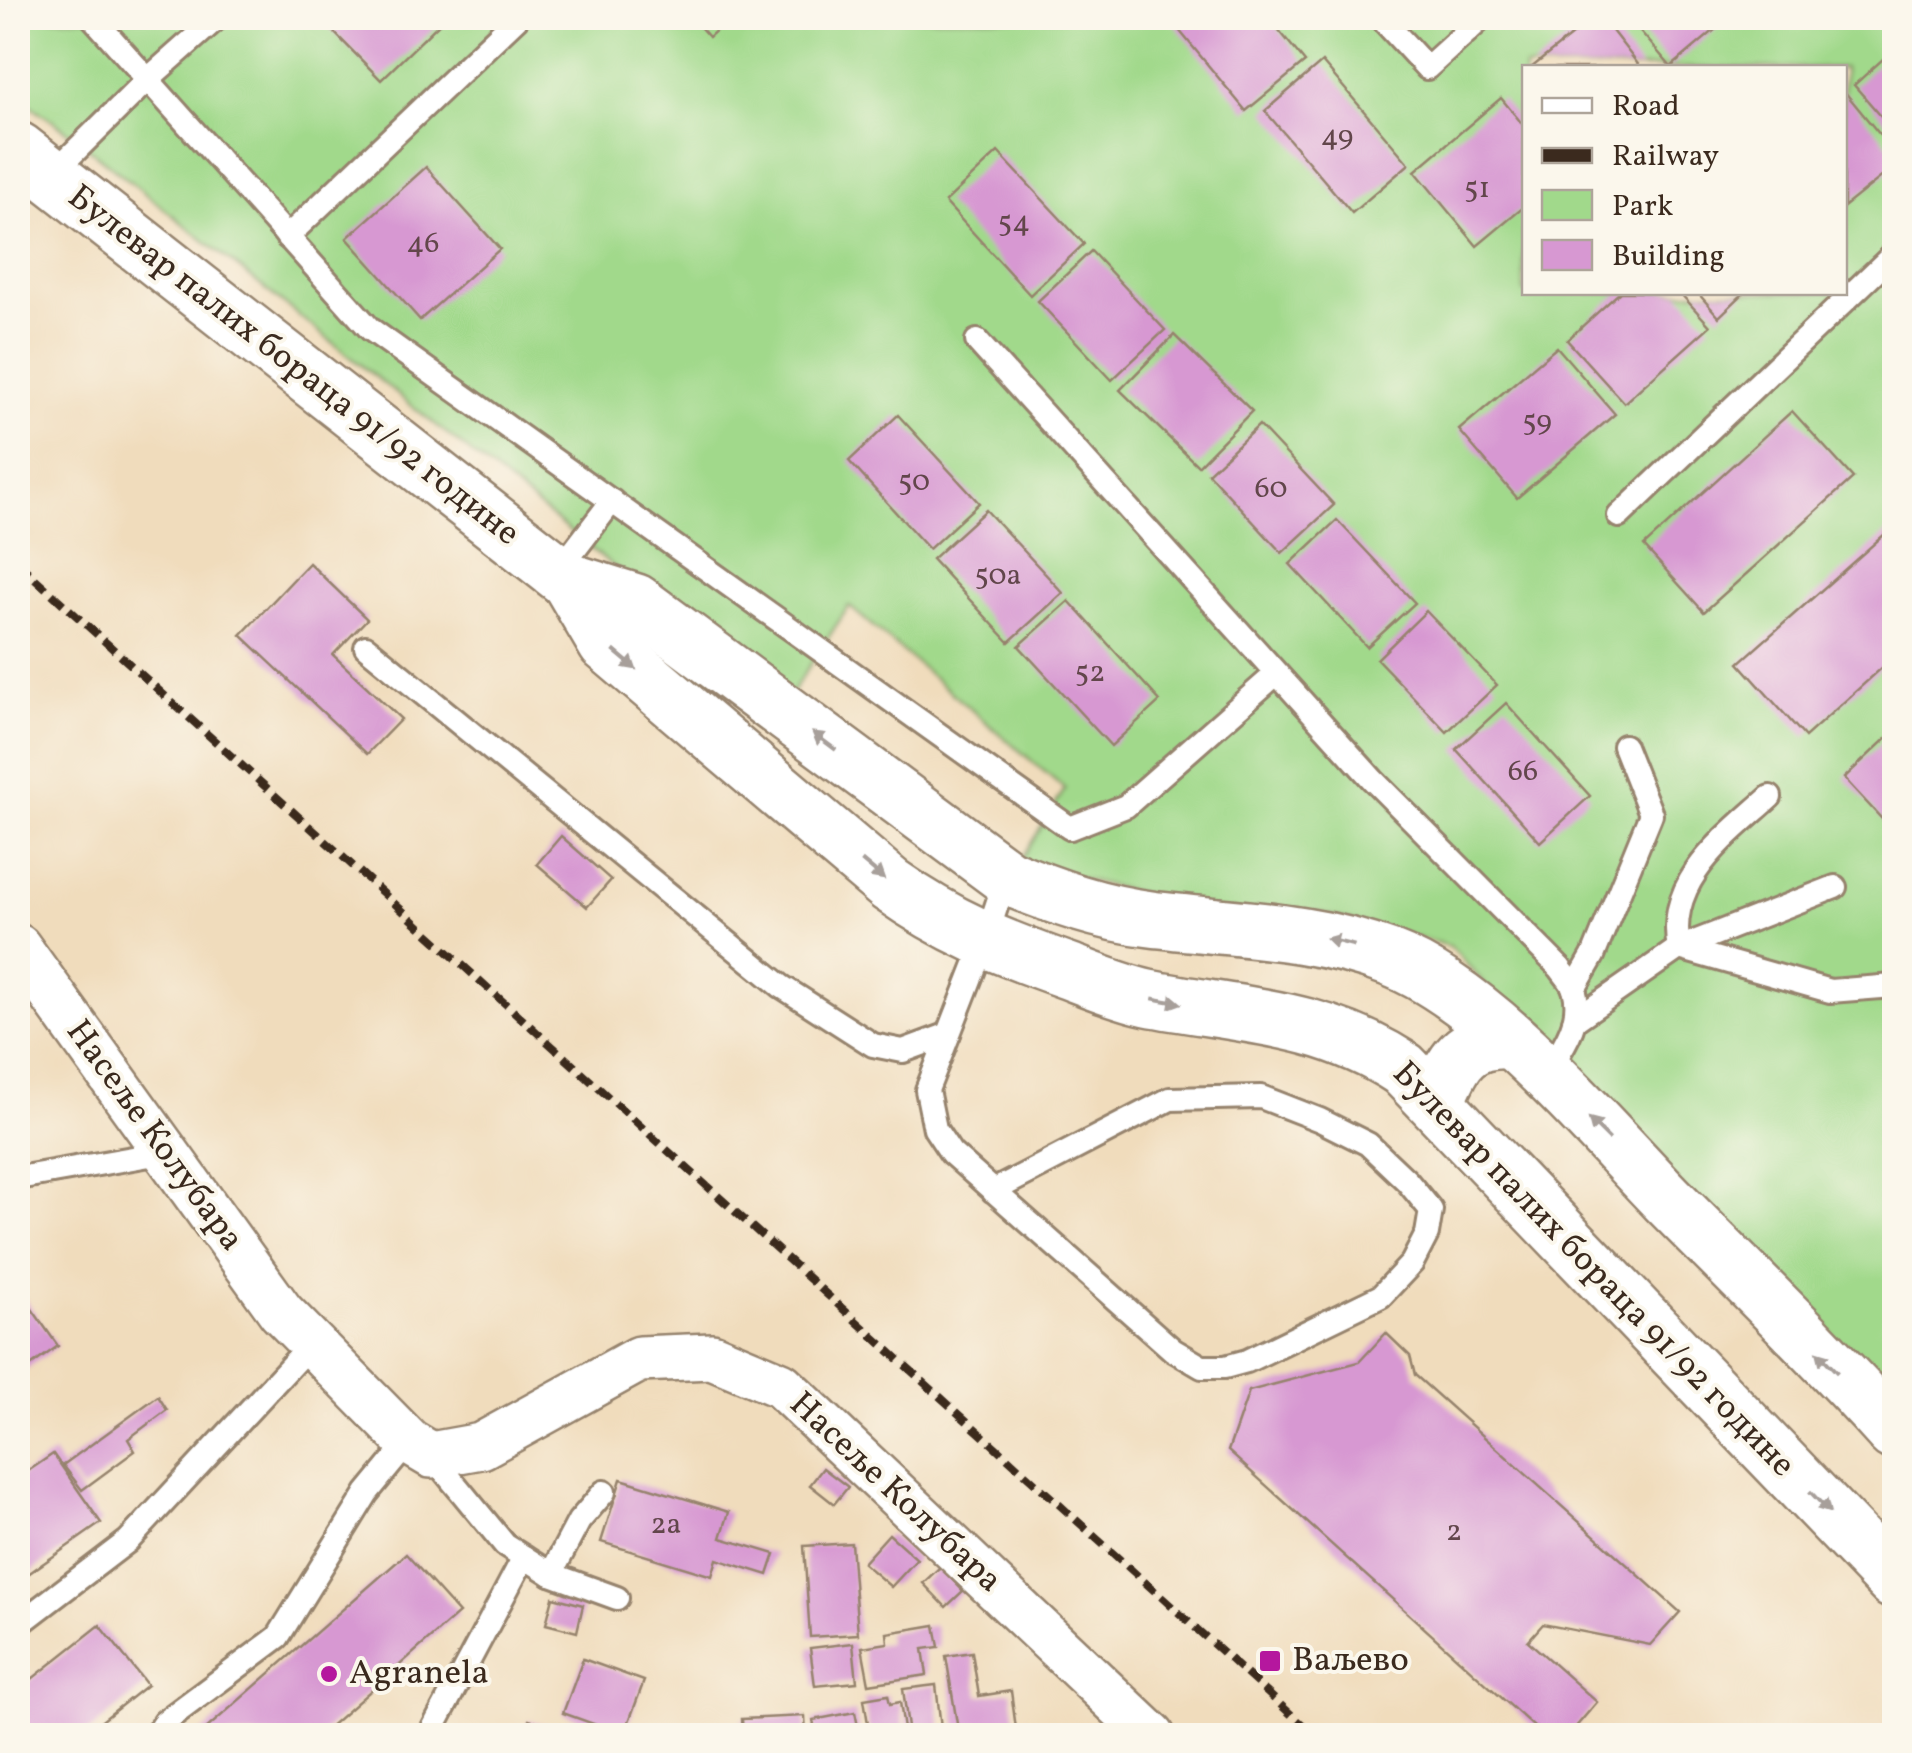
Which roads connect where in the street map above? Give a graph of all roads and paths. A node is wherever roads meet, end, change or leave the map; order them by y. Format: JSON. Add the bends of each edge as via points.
{"nodes":[{"id":1,"x":93,"y":18,"type":"edge"},
{"id":2,"x":217,"y":18,"type":"edge"},
{"id":3,"x":517,"y":18,"type":"edge"},
{"id":4,"x":1381,"y":18,"type":"edge"},
{"id":5,"x":1482,"y":18,"type":"edge"},
{"id":6,"x":147,"y":80,"type":"junction"},
{"id":7,"x":34,"y":163,"type":"edge"},
{"id":8,"x":286,"y":237,"type":"junction"},
{"id":9,"x":1894,"y":254,"type":"edge"},
{"id":10,"x":977,"y":341,"type":"dead end"},
{"id":11,"x":612,"y":501,"type":"junction"},
{"id":12,"x":1618,"y":516,"type":"dead end"},
{"id":13,"x":563,"y":577,"type":"junction"},
{"id":14,"x":366,"y":646,"type":"dead end"},
{"id":15,"x":1276,"y":674,"type":"junction"},
{"id":16,"x":1624,"y":746,"type":"dead end"},
{"id":17,"x":1770,"y":797,"type":"dead end"},
{"id":18,"x":1006,"y":877,"type":"junction"},
{"id":19,"x":1835,"y":887,"type":"dead end"},
{"id":20,"x":986,"y":942,"type":"junction"},
{"id":21,"x":18,"y":948,"type":"edge"},
{"id":22,"x":1679,"y":948,"type":"junction"},
{"id":23,"x":1894,"y":986,"type":"edge"},
{"id":24,"x":1574,"y":989,"type":"junction"},
{"id":25,"x":1574,"y":1020,"type":"junction"},
{"id":26,"x":949,"y":1034,"type":"junction"},
{"id":27,"x":1528,"y":1058,"type":"junction"},
{"id":28,"x":1437,"y":1101,"type":"junction"},
{"id":29,"x":167,"y":1152,"type":"junction"},
{"id":30,"x":18,"y":1178,"type":"edge"},
{"id":31,"x":994,"y":1191,"type":"junction"},
{"id":32,"x":310,"y":1345,"type":"junction"},
{"id":33,"x":1894,"y":1432,"type":"edge"},
{"id":34,"x":420,"y":1448,"type":"junction"},
{"id":35,"x":604,"y":1492,"type":"dead end"},
{"id":36,"x":524,"y":1557,"type":"junction"},
{"id":37,"x":551,"y":1574,"type":"junction"},
{"id":38,"x":1894,"y":1580,"type":"edge"},
{"id":39,"x":617,"y":1598,"type":"dead end"},
{"id":40,"x":18,"y":1625,"type":"edge"},
{"id":41,"x":1130,"y":1728,"type":"edge"},
{"id":42,"x":155,"y":1736,"type":"edge"},
{"id":43,"x":429,"y":1736,"type":"edge"}],
"edges":[{"from":1,"to":6,"type":"lane"},
{"from":2,"to":6,"type":"lane"},
{"from":3,"to":8,"type":"lane"},
{"from":4,"to":5,"type":"lane","via":[[1427,68]]},
{"from":6,"to":7,"type":"lane"},
{"from":6,"to":8,"type":"lane"},
{"from":7,"to":13,"type":"street","name":"Булевар палих бораца 91/92 године"},
{"from":8,"to":11,"type":"lane","via":[[370,330]]},
{"from":9,"to":12,"type":"lane"},
{"from":10,"to":15,"type":"lane"},
{"from":11,"to":13,"type":"lane"},
{"from":11,"to":15,"type":"lane","via":[[1070,828],[1126,806]]},
{"from":18,"to":13,"type":"street","name":"Булевар палих бораца 91/92 године","one_way":true,"via":[[636,602]]},
{"from":13,"to":20,"type":"street","name":"Булевар палих бораца 91/92 године","one_way":true,"via":[[606,644],[890,885]]},
{"from":14,"to":26,"type":"lane","via":[[782,986],[874,1045],[903,1051]]},
{"from":15,"to":24,"type":"lane"},
{"from":16,"to":24,"type":"lane","via":[[1651,814]]},
{"from":17,"to":22,"type":"lane","via":[[1686,882],[1677,911]]},
{"from":18,"to":20,"type":"lane"},
{"from":27,"to":18,"type":"street","name":"Булевар палих бораца 91/92 године","one_way":true,"via":[[1438,982],[1352,944],[1131,916]]},
{"from":19,"to":22,"type":"lane"},
{"from":20,"to":26,"type":"lane"},
{"from":20,"to":28,"type":"street","name":"Булевар палих бораца 91/92 године","one_way":true,"via":[[1143,997],[1342,1035],[1402,1069]]},
{"from":21,"to":29,"type":"street","name":"Насеље Колубара"},
{"from":22,"to":23,"type":"lane","via":[[1830,992]]},
{"from":22,"to":25,"type":"lane"},
{"from":24,"to":25,"type":"lane"},
{"from":25,"to":27,"type":"lane","via":[[1566,1042]]},
{"from":26,"to":31,"type":"lane","via":[[927,1090],[934,1129]]},
{"from":27,"to":28,"type":"street","via":[[1489,1040],[1472,1047],[1456,1060]]},
{"from":33,"to":27,"type":"street","name":"Булевар палих бораца 91/92 године","one_way":true},
{"from":28,"to":38,"type":"street","name":"Булевар палих бораца 91/92 године","one_way":true},
{"from":29,"to":30,"type":"lane"},
{"from":29,"to":32,"type":"street","name":"Насеље Колубара"},
{"from":31,"to":31,"type":"lane","via":[[1170,1100],[1261,1097],[1368,1144],[1430,1210],[1412,1264],[1381,1296],[1247,1361],[1202,1367],[1138,1321]]},
{"from":32,"to":34,"type":"street","name":"Насеље Колубара"},
{"from":32,"to":40,"type":"lane","via":[[128,1541]]},
{"from":34,"to":36,"type":"lane","via":[[504,1545]]},
{"from":34,"to":41,"type":"street","name":"Насеље Колубара","via":[[481,1446],[639,1359],[712,1356],[781,1386]]},
{"from":34,"to":42,"type":"lane","via":[[368,1494],[278,1637],[164,1722]]},
{"from":35,"to":37,"type":"lane","via":[[578,1521]]},
{"from":36,"to":37,"type":"lane"},
{"from":36,"to":43,"type":"lane"},
{"from":37,"to":39,"type":"lane"}]}
